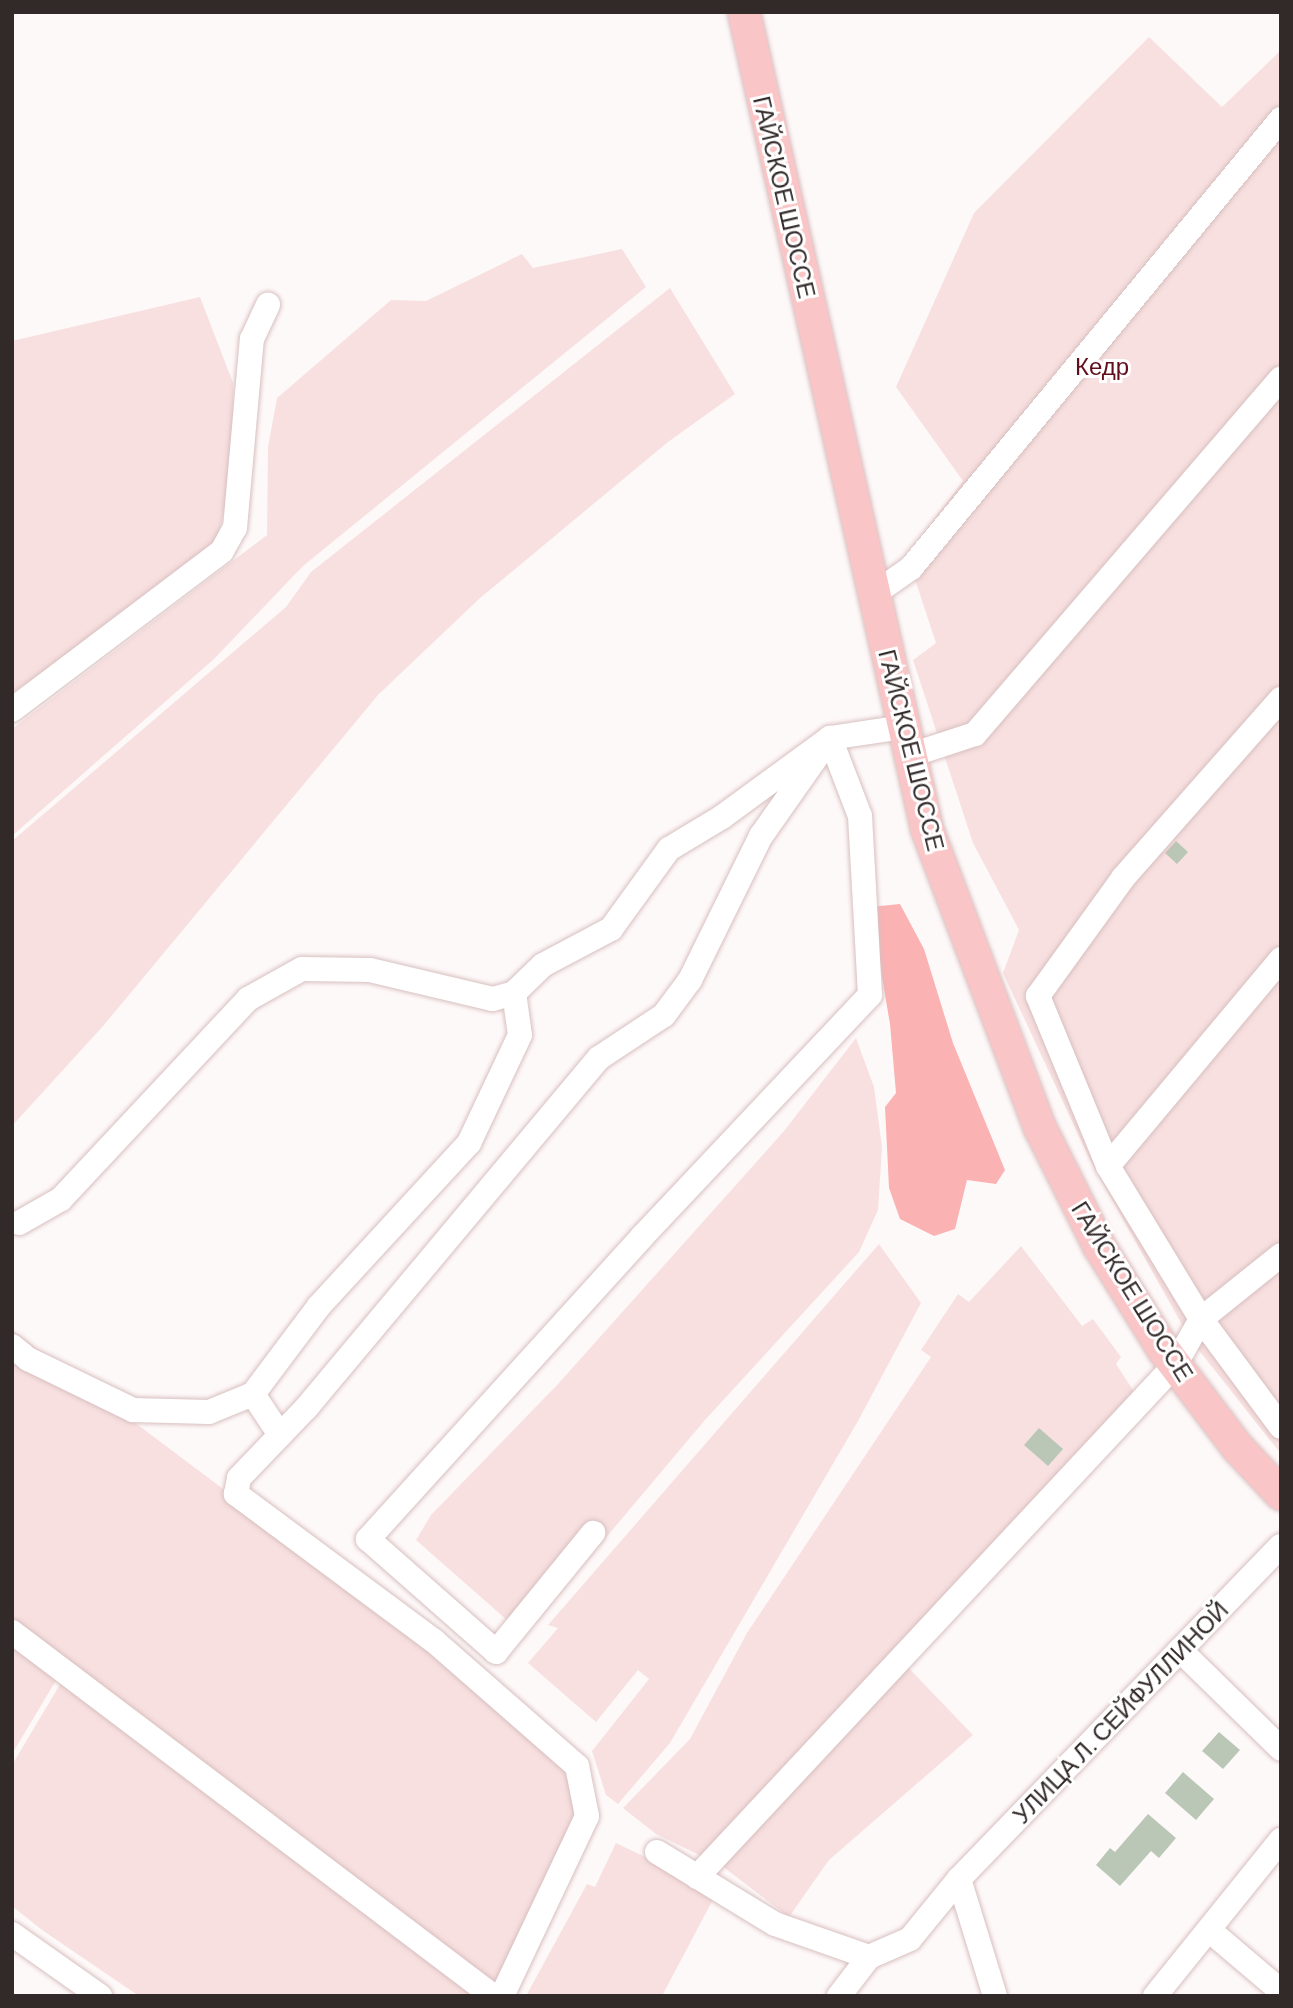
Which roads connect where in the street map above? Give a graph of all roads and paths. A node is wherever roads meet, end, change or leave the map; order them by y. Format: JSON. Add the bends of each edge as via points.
{"nodes":[{"id":1,"x":744,"y":12,"type":"edge"},
{"id":2,"x":1281,"y":119,"type":"edge"},
{"id":3,"x":268,"y":304,"type":"dead end"},
{"id":4,"x":1281,"y":378,"type":"edge"},
{"id":5,"x":874,"y":594,"type":"junction"},
{"id":6,"x":1281,"y":699,"type":"edge"},
{"id":7,"x":12,"y":710,"type":"edge"},
{"id":8,"x":830,"y":738,"type":"junction"},
{"id":9,"x":907,"y":741,"type":"junction"},
{"id":10,"x":1281,"y":959,"type":"edge"},
{"id":11,"x":514,"y":993,"type":"junction"},
{"id":12,"x":1108,"y":1166,"type":"junction"},
{"id":13,"x":19,"y":1223,"type":"dead end"},
{"id":14,"x":1281,"y":1255,"type":"edge"},
{"id":15,"x":1201,"y":1319,"type":"junction"},
{"id":16,"x":12,"y":1346,"type":"edge"},
{"id":17,"x":1175,"y":1365,"type":"junction"},
{"id":18,"x":253,"y":1394,"type":"junction"},
{"id":19,"x":1281,"y":1427,"type":"edge"},
{"id":20,"x":280,"y":1435,"type":"junction"},
{"id":21,"x":1281,"y":1494,"type":"edge"},
{"id":22,"x":593,"y":1534,"type":"dead end"},
{"id":23,"x":1281,"y":1546,"type":"edge"},
{"id":24,"x":12,"y":1632,"type":"edge"},
{"id":25,"x":1180,"y":1650,"type":"junction"},
{"id":26,"x":1281,"y":1749,"type":"edge"},
{"id":27,"x":1281,"y":1840,"type":"edge"},
{"id":28,"x":657,"y":1852,"type":"dead end"},
{"id":29,"x":697,"y":1877,"type":"junction"},
{"id":30,"x":959,"y":1879,"type":"junction"},
{"id":31,"x":1209,"y":1930,"type":"junction"},
{"id":32,"x":12,"y":1934,"type":"edge"},
{"id":33,"x":869,"y":1957,"type":"junction"},
{"id":34,"x":1281,"y":1991,"type":"edge"},
{"id":35,"x":100,"y":1996,"type":"edge"},
{"id":36,"x":493,"y":1996,"type":"edge"},
{"id":37,"x":502,"y":1996,"type":"edge"},
{"id":38,"x":839,"y":1996,"type":"edge"},
{"id":39,"x":995,"y":1996,"type":"edge"},
{"id":40,"x":1155,"y":1996,"type":"edge"}],
"edges":[{"from":1,"to":5,"type":"main road","name":"ГАЙСКОЕ ШОССЕ"},
{"from":2,"to":5,"type":"street","via":[[911,568]]},
{"from":3,"to":7,"type":"street","via":[[252,340],[235,528],[222,551]]},
{"from":4,"to":9,"type":"street","via":[[975,734]]},
{"from":5,"to":9,"type":"main road","name":"ГАЙСКОЕ ШОССЕ"},
{"from":6,"to":12,"type":"street","via":[[1123,878],[1038,996]]},
{"from":8,"to":9,"type":"street"},
{"from":8,"to":11,"type":"street","via":[[722,817],[669,849],[611,929],[543,965]]},
{"from":8,"to":20,"type":"street","via":[[761,836],[690,980],[664,1015],[599,1058]]},
{"from":8,"to":22,"type":"street","via":[[860,816],[870,995],[368,1539],[496,1652]]},
{"from":9,"to":17,"type":"main road","name":"ГАЙСКОЕ ШОССЕ","via":[[927,830],[1040,1128],[1099,1246]]},
{"from":10,"to":12,"type":"street"},
{"from":11,"to":13,"type":"street","via":[[493,999],[370,970],[302,969],[248,999],[61,1199]]},
{"from":11,"to":18,"type":"street","via":[[520,1035],[469,1143],[319,1306]]},
{"from":12,"to":15,"type":"street"},
{"from":14,"to":15,"type":"street"},
{"from":15,"to":17,"type":"street"},
{"from":15,"to":19,"type":"street"},
{"from":16,"to":18,"type":"street","via":[[28,1359],[134,1410],[209,1412]]},
{"from":17,"to":21,"type":"main road","name":"ГАЙСКОЕ ШОССЕ","via":[[1238,1448]]},
{"from":17,"to":29,"type":"street"},
{"from":18,"to":20,"type":"street"},
{"from":20,"to":37,"type":"street","via":[[239,1478],[236,1494],[434,1641],[577,1766],[587,1816]]},
{"from":23,"to":25,"type":"street","name":"УЛИЦА Л. СЕЙФУЛЛИНОЙ"},
{"from":24,"to":36,"type":"street"},
{"from":25,"to":26,"type":"street"},
{"from":25,"to":30,"type":"street","name":"УЛИЦА Л. СЕЙФУЛЛИНОЙ"},
{"from":27,"to":31,"type":"street"},
{"from":28,"to":29,"type":"street"},
{"from":29,"to":33,"type":"street","via":[[775,1924]]},
{"from":30,"to":33,"type":"street","name":"УЛИЦА Л. СЕЙФУЛЛИНОЙ","via":[[909,1939]]},
{"from":30,"to":39,"type":"street"},
{"from":31,"to":34,"type":"street"},
{"from":31,"to":40,"type":"street"},
{"from":32,"to":35,"type":"street"},
{"from":33,"to":38,"type":"street"}]}
